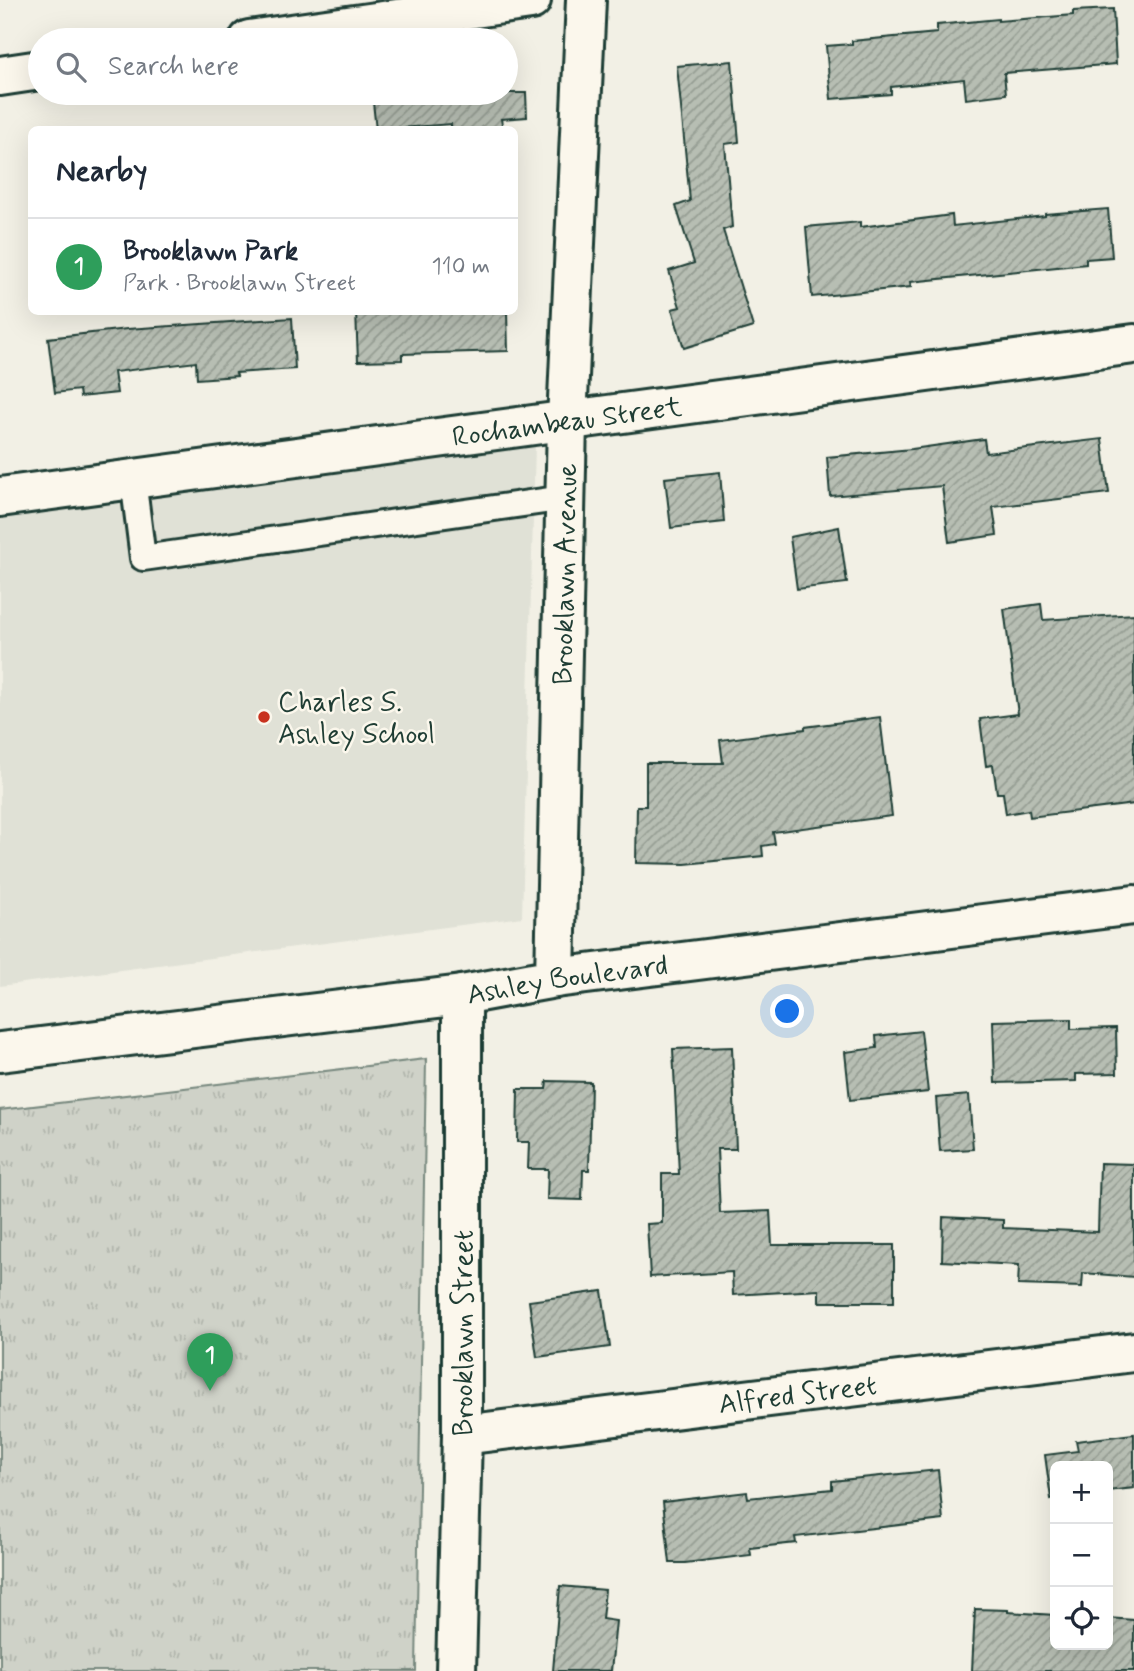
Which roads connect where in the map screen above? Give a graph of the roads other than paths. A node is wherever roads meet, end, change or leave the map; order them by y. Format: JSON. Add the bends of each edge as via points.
{"nodes":[{"id":1,"x":531,"y":0,"type":"edge"},
{"id":2,"x":586,"y":0,"type":"edge"},
{"id":3,"x":334,"y":28,"type":"edge"},
{"id":4,"x":28,"y":72,"type":"edge"},
{"id":5,"x":0,"y":76,"type":"edge"},
{"id":6,"x":1134,"y":344,"type":"edge"},
{"id":7,"x":567,"y":421,"type":"junction"},
{"id":8,"x":133,"y":479,"type":"junction"},
{"id":9,"x":0,"y":497,"type":"edge"},
{"id":10,"x":565,"y":498,"type":"junction"},
{"id":11,"x":1134,"y":905,"type":"edge"},
{"id":12,"x":555,"y":978,"type":"junction"},
{"id":13,"x":462,"y":995,"type":"junction"},
{"id":14,"x":0,"y":1052,"type":"edge"},
{"id":15,"x":1134,"y":1352,"type":"edge"},
{"id":16,"x":462,"y":1435,"type":"junction"},
{"id":17,"x":456,"y":1671,"type":"edge"}],
"edges":[{"from":1,"to":3,"type":"street"},
{"from":2,"to":7,"type":"street","name":"Brooklawn Avenue"},
{"from":4,"to":5,"type":"street"},
{"from":6,"to":7,"type":"street","name":"Rochambeau Street"},
{"from":7,"to":8,"type":"street","name":"Rochambeau Street"},
{"from":7,"to":10,"type":"street","name":"Brooklawn Avenue"},
{"from":8,"to":9,"type":"street","name":"Rochambeau Street"},
{"from":8,"to":10,"type":"lane","via":[[143,558]]},
{"from":10,"to":12,"type":"street","name":"Brooklawn Avenue"},
{"from":11,"to":12,"type":"street","name":"Ashley Boulevard"},
{"from":12,"to":13,"type":"street","name":"Ashley Boulevard"},
{"from":13,"to":14,"type":"street","name":"Ashley Boulevard"},
{"from":13,"to":16,"type":"street","name":"Brooklawn Street"},
{"from":15,"to":16,"type":"street","name":"Alfred Street"},
{"from":16,"to":17,"type":"street","name":"Brooklawn Street"}]}
